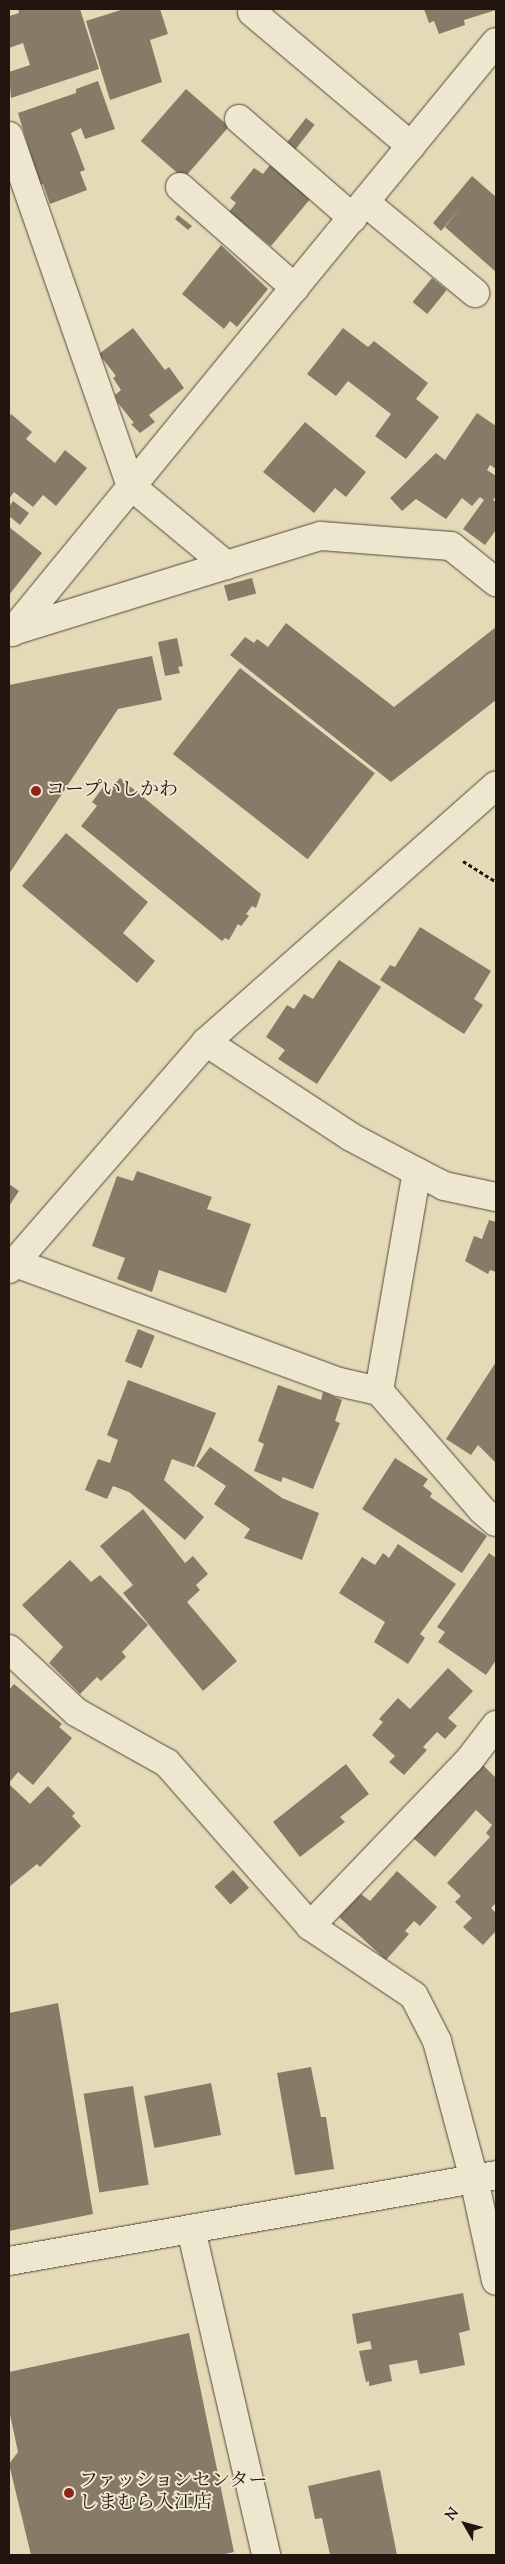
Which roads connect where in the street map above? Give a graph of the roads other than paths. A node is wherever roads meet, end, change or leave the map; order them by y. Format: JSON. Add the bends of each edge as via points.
{"nodes":[{"id":1,"x":252,"y":12,"type":"dead end"},
{"id":2,"x":496,"y":42,"type":"edge"},
{"id":3,"x":239,"y":120,"type":"dead end"},
{"id":4,"x":9,"y":136,"type":"edge"},
{"id":5,"x":411,"y":146,"type":"junction"},
{"id":6,"x":180,"y":187,"type":"dead end"},
{"id":7,"x":358,"y":210,"type":"junction"},
{"id":8,"x":294,"y":288,"type":"junction"},
{"id":9,"x":475,"y":293,"type":"dead end"},
{"id":10,"x":131,"y":486,"type":"junction"},
{"id":11,"x":226,"y":565,"type":"junction"},
{"id":12,"x":496,"y":582,"type":"edge"},
{"id":13,"x":10,"y":632,"type":"edge"},
{"id":14,"x":496,"y":785,"type":"edge"},
{"id":15,"x":206,"y":1042,"type":"junction"},
{"id":16,"x":417,"y":1172,"type":"junction"},
{"id":17,"x":496,"y":1197,"type":"edge"},
{"id":18,"x":11,"y":1266,"type":"edge"},
{"id":19,"x":379,"y":1391,"type":"junction"},
{"id":20,"x":496,"y":1522,"type":"edge"},
{"id":21,"x":9,"y":1649,"type":"edge"},
{"id":22,"x":496,"y":1725,"type":"edge"},
{"id":23,"x":310,"y":1926,"type":"junction"},
{"id":24,"x":485,"y":2177,"type":"edge"},
{"id":25,"x":191,"y":2229,"type":"junction"},
{"id":26,"x":9,"y":2261,"type":"edge"},
{"id":27,"x":496,"y":2281,"type":"edge"},
{"id":28,"x":266,"y":2555,"type":"edge"}],
"edges":[{"from":1,"to":5,"type":"street"},
{"from":2,"to":5,"type":"street"},
{"from":3,"to":7,"type":"street"},
{"from":4,"to":10,"type":"street"},
{"from":5,"to":7,"type":"street"},
{"from":6,"to":8,"type":"street"},
{"from":7,"to":8,"type":"street"},
{"from":7,"to":9,"type":"street"},
{"from":8,"to":10,"type":"street"},
{"from":10,"to":11,"type":"street"},
{"from":10,"to":13,"type":"street"},
{"from":11,"to":12,"type":"street","via":[[321,536],[451,546]]},
{"from":11,"to":13,"type":"street"},
{"from":14,"to":15,"type":"street"},
{"from":15,"to":16,"type":"street","via":[[351,1137]]},
{"from":15,"to":18,"type":"street"},
{"from":16,"to":17,"type":"street","via":[[444,1186]]},
{"from":16,"to":19,"type":"street"},
{"from":18,"to":19,"type":"street","via":[[339,1382]]},
{"from":19,"to":20,"type":"street"},
{"from":21,"to":23,"type":"street","via":[[76,1712],[167,1763]]},
{"from":22,"to":23,"type":"street","via":[[470,1759]]},
{"from":23,"to":24,"type":"street","via":[[414,1996],[437,2041]]},
{"from":24,"to":25,"type":"street"},
{"from":24,"to":27,"type":"street"},
{"from":25,"to":26,"type":"street"},
{"from":25,"to":28,"type":"street"}]}
